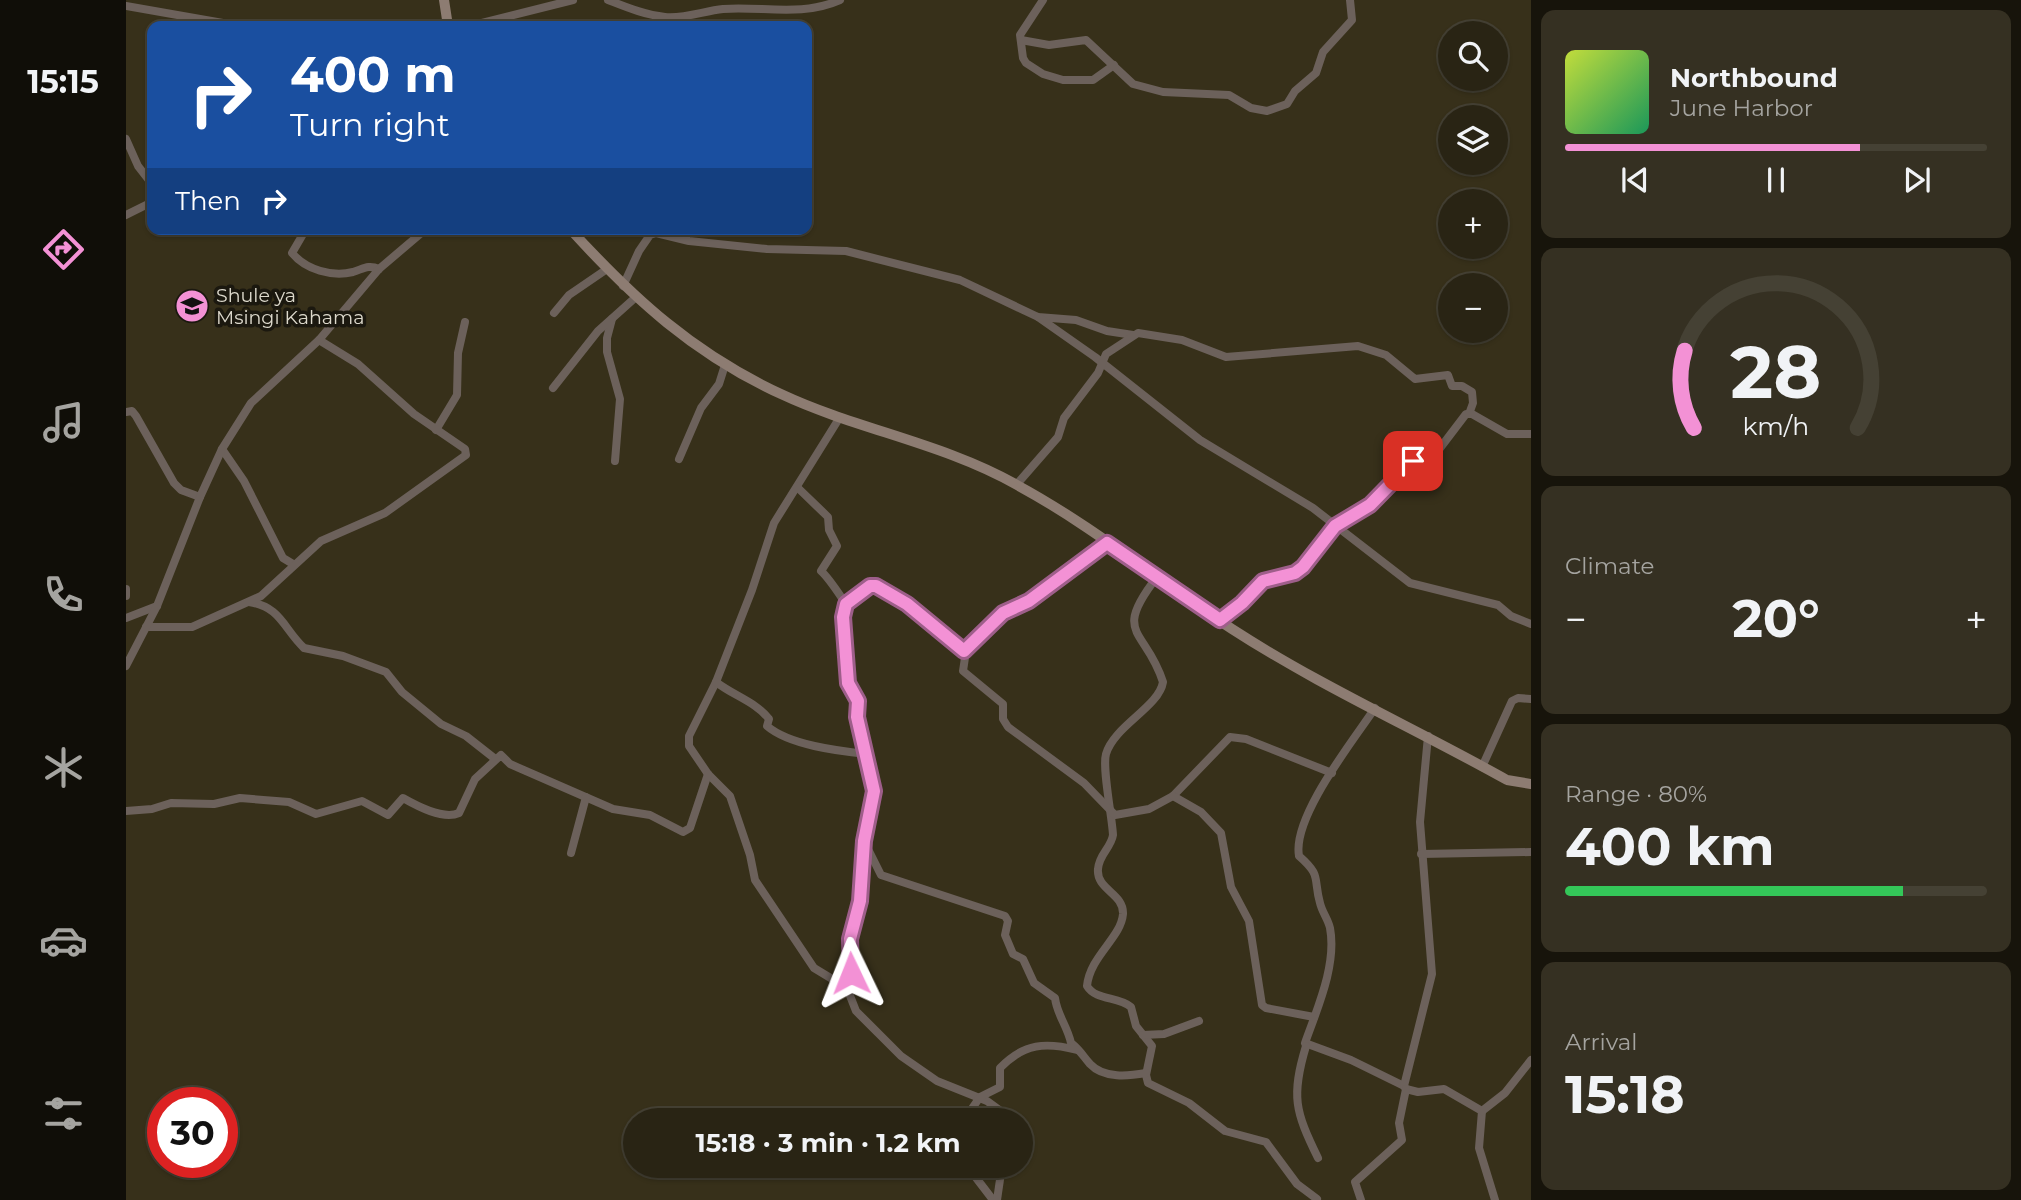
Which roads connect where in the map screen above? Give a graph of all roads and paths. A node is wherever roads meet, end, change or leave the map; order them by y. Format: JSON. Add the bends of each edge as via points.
{"nodes":[{"id":1,"x":444,"y":0,"type":"edge"},
{"id":2,"x":573,"y":0,"type":"edge"},
{"id":3,"x":608,"y":0,"type":"edge"},
{"id":4,"x":840,"y":0,"type":"edge"},
{"id":5,"x":1043,"y":0,"type":"edge"},
{"id":6,"x":1350,"y":0,"type":"edge"},
{"id":7,"x":551,"y":2,"type":"edge"},
{"id":8,"x":126,"y":6,"type":"edge"},
{"id":9,"x":212,"y":21,"type":"edge"},
{"id":10,"x":447,"y":21,"type":"edge"},
{"id":11,"x":487,"y":21,"type":"edge"},
{"id":12,"x":1021,"y":40,"type":"junction"},
{"id":13,"x":1114,"y":65,"type":"junction"},
{"id":14,"x":126,"y":139,"type":"edge"},
{"id":15,"x":147,"y":178,"type":"edge"},
{"id":16,"x":147,"y":204,"type":"edge"},
{"id":17,"x":126,"y":215,"type":"edge"},
{"id":18,"x":302,"y":235,"type":"edge"},
{"id":19,"x":419,"y":235,"type":"edge"},
{"id":20,"x":576,"y":235,"type":"edge"},
{"id":21,"x":653,"y":235,"type":"edge"},
{"id":22,"x":665,"y":235,"type":"edge"},
{"id":23,"x":379,"y":269,"type":"junction"},
{"id":24,"x":607,"y":269,"type":"junction"},
{"id":25,"x":623,"y":286,"type":"junction"},
{"id":26,"x":636,"y":297,"type":"junction"},
{"id":27,"x":554,"y":313,"type":"dead end"},
{"id":28,"x":1038,"y":317,"type":"junction"},
{"id":29,"x":612,"y":319,"type":"junction"},
{"id":30,"x":465,"y":322,"type":"dead end"},
{"id":31,"x":1133,"y":335,"type":"junction"},
{"id":32,"x":319,"y":340,"type":"junction"},
{"id":33,"x":1103,"y":364,"type":"junction"},
{"id":34,"x":725,"y":365,"type":"junction"},
{"id":35,"x":553,"y":388,"type":"dead end"},
{"id":36,"x":126,"y":412,"type":"edge"},
{"id":37,"x":1469,"y":414,"type":"junction"},
{"id":38,"x":839,"y":417,"type":"junction"},
{"id":39,"x":436,"y":430,"type":"junction"},
{"id":40,"x":1531,"y":434,"type":"edge"},
{"id":41,"x":222,"y":449,"type":"junction"},
{"id":42,"x":679,"y":459,"type":"dead end"},
{"id":43,"x":615,"y":461,"type":"dead end"},
{"id":44,"x":1017,"y":484,"type":"junction"},
{"id":45,"x":797,"y":487,"type":"junction"},
{"id":46,"x":200,"y":497,"type":"junction"},
{"id":47,"x":1335,"y":526,"type":"junction"},
{"id":48,"x":1107,"y":543,"type":"junction"},
{"id":49,"x":293,"y":564,"type":"junction"},
{"id":50,"x":1157,"y":577,"type":"junction"},
{"id":51,"x":126,"y":589,"type":"edge"},
{"id":52,"x":126,"y":596,"type":"edge"},
{"id":53,"x":249,"y":601,"type":"junction"},
{"id":54,"x":846,"y":604,"type":"junction"},
{"id":55,"x":157,"y":606,"type":"junction"},
{"id":56,"x":126,"y":618,"type":"edge"},
{"id":57,"x":1220,"y":620,"type":"junction"},
{"id":58,"x":1531,"y":624,"type":"edge"},
{"id":59,"x":146,"y":627,"type":"junction"},
{"id":60,"x":966,"y":650,"type":"junction"},
{"id":61,"x":126,"y":666,"type":"edge"},
{"id":62,"x":716,"y":682,"type":"junction"},
{"id":63,"x":1531,"y":699,"type":"edge"},
{"id":64,"x":1375,"y":708,"type":"junction"},
{"id":65,"x":1428,"y":736,"type":"junction"},
{"id":66,"x":867,"y":754,"type":"junction"},
{"id":67,"x":494,"y":758,"type":"junction"},
{"id":68,"x":1482,"y":766,"type":"junction"},
{"id":69,"x":1332,"y":773,"type":"junction"},
{"id":70,"x":708,"y":774,"type":"junction"},
{"id":71,"x":1531,"y":784,"type":"edge"},
{"id":72,"x":1173,"y":796,"type":"junction"},
{"id":73,"x":586,"y":797,"type":"junction"},
{"id":74,"x":126,"y":811,"type":"edge"},
{"id":75,"x":1112,"y":812,"type":"junction"},
{"id":76,"x":864,"y":841,"type":"junction"},
{"id":77,"x":1531,"y":852,"type":"edge"},
{"id":78,"x":571,"y":853,"type":"dead end"},
{"id":79,"x":1420,"y":854,"type":"junction"},
{"id":80,"x":847,"y":988,"type":"junction"},
{"id":81,"x":1314,"y":1017,"type":"junction"},
{"id":82,"x":1199,"y":1021,"type":"dead end"},
{"id":83,"x":1143,"y":1035,"type":"junction"},
{"id":84,"x":1306,"y":1046,"type":"junction"},
{"id":85,"x":1083,"y":1052,"type":"junction"},
{"id":86,"x":1531,"y":1060,"type":"edge"},
{"id":87,"x":1146,"y":1073,"type":"junction"},
{"id":88,"x":1405,"y":1087,"type":"junction"},
{"id":89,"x":980,"y":1097,"type":"junction"},
{"id":90,"x":972,"y":1108,"type":"edge"},
{"id":91,"x":996,"y":1108,"type":"edge"},
{"id":92,"x":1482,"y":1111,"type":"junction"},
{"id":93,"x":1318,"y":1157,"type":"dead end"},
{"id":94,"x":977,"y":1178,"type":"edge"},
{"id":95,"x":1000,"y":1178,"type":"edge"},
{"id":96,"x":1317,"y":1199,"type":"edge"},
{"id":97,"x":995,"y":1200,"type":"edge"},
{"id":98,"x":1361,"y":1200,"type":"edge"},
{"id":99,"x":1495,"y":1200,"type":"edge"}],
"edges":[{"from":1,"to":10,"type":"main road"},
{"from":2,"to":7,"type":"street"},
{"from":3,"to":4,"type":"street","via":[[636,11],[673,17],[721,9],[784,11]]},
{"from":5,"to":12,"type":"street","via":[[1023,29]]},
{"from":6,"to":13,"type":"street","via":[[1349,27],[1323,52],[1316,73],[1279,108],[1260,111],[1229,95],[1163,92],[1133,84]]},
{"from":7,"to":11,"type":"street"},
{"from":8,"to":9,"type":"street"},
{"from":12,"to":13,"type":"street","via":[[1049,45],[1086,40]]},
{"from":12,"to":13,"type":"street","via":[[1026,63],[1054,79],[1093,80]]},
{"from":14,"to":15,"type":"street"},
{"from":16,"to":17,"type":"street"},
{"from":18,"to":23,"type":"street","via":[[292,253],[313,269],[338,274],[371,265]]},
{"from":19,"to":23,"type":"street"},
{"from":20,"to":24,"type":"main road"},
{"from":21,"to":25,"type":"street","via":[[639,251]]},
{"from":22,"to":28,"type":"street","via":[[767,249],[846,251],[960,280]]},
{"from":23,"to":32,"type":"street"},
{"from":24,"to":25,"type":"main road"},
{"from":24,"to":27,"type":"street","via":[[569,295]]},
{"from":25,"to":26,"type":"main road"},
{"from":26,"to":29,"type":"street"},
{"from":26,"to":34,"type":"main road","via":[[687,341]]},
{"from":28,"to":31,"type":"street","via":[[1076,320]]},
{"from":28,"to":33,"type":"street"},
{"from":29,"to":35,"type":"street","via":[[584,346],[573,367]]},
{"from":29,"to":43,"type":"street","via":[[607,352],[620,399]]},
{"from":30,"to":39,"type":"street","via":[[458,352],[457,395]]},
{"from":31,"to":33,"type":"street","via":[[1106,354]]},
{"from":31,"to":37,"type":"street","via":[[1147,332],[1170,337],[1226,357],[1358,346],[1386,355],[1415,379],[1448,375],[1452,386],[1472,392]]},
{"from":32,"to":39,"type":"street","via":[[358,364]]},
{"from":32,"to":41,"type":"street","via":[[251,403]]},
{"from":33,"to":44,"type":"street","via":[[1064,418],[1058,437]]},
{"from":33,"to":47,"type":"street","via":[[1200,440]]},
{"from":34,"to":38,"type":"main road","via":[[782,395]]},
{"from":34,"to":42,"type":"street"},
{"from":36,"to":46,"type":"street","via":[[134,412],[177,487]]},
{"from":37,"to":40,"type":"street","via":[[1507,434]]},
{"from":37,"to":47,"type":"street","via":[[1431,460],[1413,461],[1370,505]]},
{"from":38,"to":44,"type":"main road","via":[[940,449]]},
{"from":38,"to":45,"type":"street"},
{"from":39,"to":49,"type":"street","via":[[465,449],[465,457],[385,513],[323,540]]},
{"from":41,"to":46,"type":"street"},
{"from":41,"to":49,"type":"street","via":[[244,481],[283,558]]},
{"from":44,"to":48,"type":"main road"},
{"from":45,"to":54,"type":"street","via":[[828,517],[837,546],[821,571]]},
{"from":45,"to":62,"type":"street","via":[[774,523]]},
{"from":46,"to":55,"type":"street"},
{"from":47,"to":57,"type":"street","via":[[1303,567],[1263,581]]},
{"from":47,"to":58,"type":"street","via":[[1412,584],[1498,605]]},
{"from":48,"to":50,"type":"main road"},
{"from":48,"to":60,"type":"street","via":[[1029,601],[1003,613]]},
{"from":49,"to":53,"type":"street","via":[[266,592]]},
{"from":50,"to":57,"type":"main road"},
{"from":50,"to":75,"type":"street","via":[[1140,598],[1132,620],[1163,682],[1116,736],[1106,755]]},
{"from":51,"to":52,"type":"street"},
{"from":53,"to":59,"type":"street","via":[[192,628]]},
{"from":53,"to":67,"type":"street","via":[[276,613],[304,648],[343,656],[386,673],[441,724]]},
{"from":54,"to":60,"type":"street","via":[[876,586],[907,604],[960,651]]},
{"from":54,"to":66,"type":"street","via":[[845,667],[858,701],[857,717]]},
{"from":55,"to":56,"type":"street"},
{"from":55,"to":59,"type":"street"},
{"from":57,"to":64,"type":"main road"},
{"from":59,"to":61,"type":"street"},
{"from":60,"to":75,"type":"street","via":[[963,671],[1003,704],[1008,727],[1084,783]]},
{"from":62,"to":66,"type":"street","via":[[762,709],[774,733],[806,744]]},
{"from":62,"to":70,"type":"street","via":[[688,738],[690,750]]},
{"from":63,"to":68,"type":"street","via":[[1512,701]]},
{"from":64,"to":65,"type":"main road"},
{"from":64,"to":69,"type":"street"},
{"from":65,"to":68,"type":"main road"},
{"from":65,"to":79,"type":"street"},
{"from":66,"to":76,"type":"street","via":[[874,791]]},
{"from":67,"to":73,"type":"street","via":[[500,755],[510,764]]},
{"from":67,"to":74,"type":"street","via":[[453,816],[403,798],[388,815],[366,801],[316,814],[289,802],[240,798]]},
{"from":68,"to":71,"type":"main road","via":[[1507,780]]},
{"from":69,"to":72,"type":"street","via":[[1230,737]]},
{"from":69,"to":81,"type":"street","via":[[1311,804],[1298,848],[1299,856],[1314,870],[1330,930]]},
{"from":70,"to":73,"type":"street","via":[[690,828],[683,832],[650,815],[616,810]]},
{"from":70,"to":80,"type":"street","via":[[732,799],[755,880],[793,941],[819,974]]},
{"from":72,"to":75,"type":"street","via":[[1129,814]]},
{"from":72,"to":81,"type":"street","via":[[1201,812],[1221,833],[1231,887],[1249,921],[1262,1004]]},
{"from":73,"to":78,"type":"street"},
{"from":75,"to":83,"type":"street","via":[[1112,841],[1102,853],[1097,872],[1118,899],[1123,915],[1121,926],[1099,954],[1087,986],[1094,994],[1127,1003]]},
{"from":76,"to":80,"type":"street"},
{"from":76,"to":85,"type":"street","via":[[881,875],[1006,917],[1005,935],[1012,952],[1023,959],[1034,983],[1055,998],[1055,1010],[1067,1024],[1070,1042]]},
{"from":77,"to":79,"type":"street"},
{"from":79,"to":88,"type":"street","via":[[1432,974]]},
{"from":80,"to":89,"type":"street","via":[[856,1011],[901,1056],[937,1081]]},
{"from":81,"to":84,"type":"street"},
{"from":82,"to":83,"type":"street","via":[[1164,1034]]},
{"from":83,"to":87,"type":"street","via":[[1152,1046]]},
{"from":84,"to":88,"type":"street","via":[[1351,1060]]},
{"from":84,"to":93,"type":"street","via":[[1296,1098]]},
{"from":85,"to":87,"type":"street","via":[[1091,1065],[1104,1072],[1119,1076]]},
{"from":85,"to":89,"type":"street","via":[[1045,1043],[1027,1049],[1000,1068],[1000,1087]]},
{"from":86,"to":92,"type":"street","via":[[1505,1093]]},
{"from":87,"to":96,"type":"street","via":[[1148,1083],[1189,1103],[1225,1131],[1266,1142],[1297,1184]]},
{"from":88,"to":92,"type":"street","via":[[1418,1092],[1444,1089]]},
{"from":88,"to":98,"type":"street","via":[[1399,1123],[1402,1140],[1354,1182]]},
{"from":89,"to":90,"type":"street"},
{"from":89,"to":91,"type":"street"},
{"from":92,"to":99,"type":"street","via":[[1479,1148]]},
{"from":94,"to":97,"type":"street"},
{"from":95,"to":97,"type":"street"}]}
